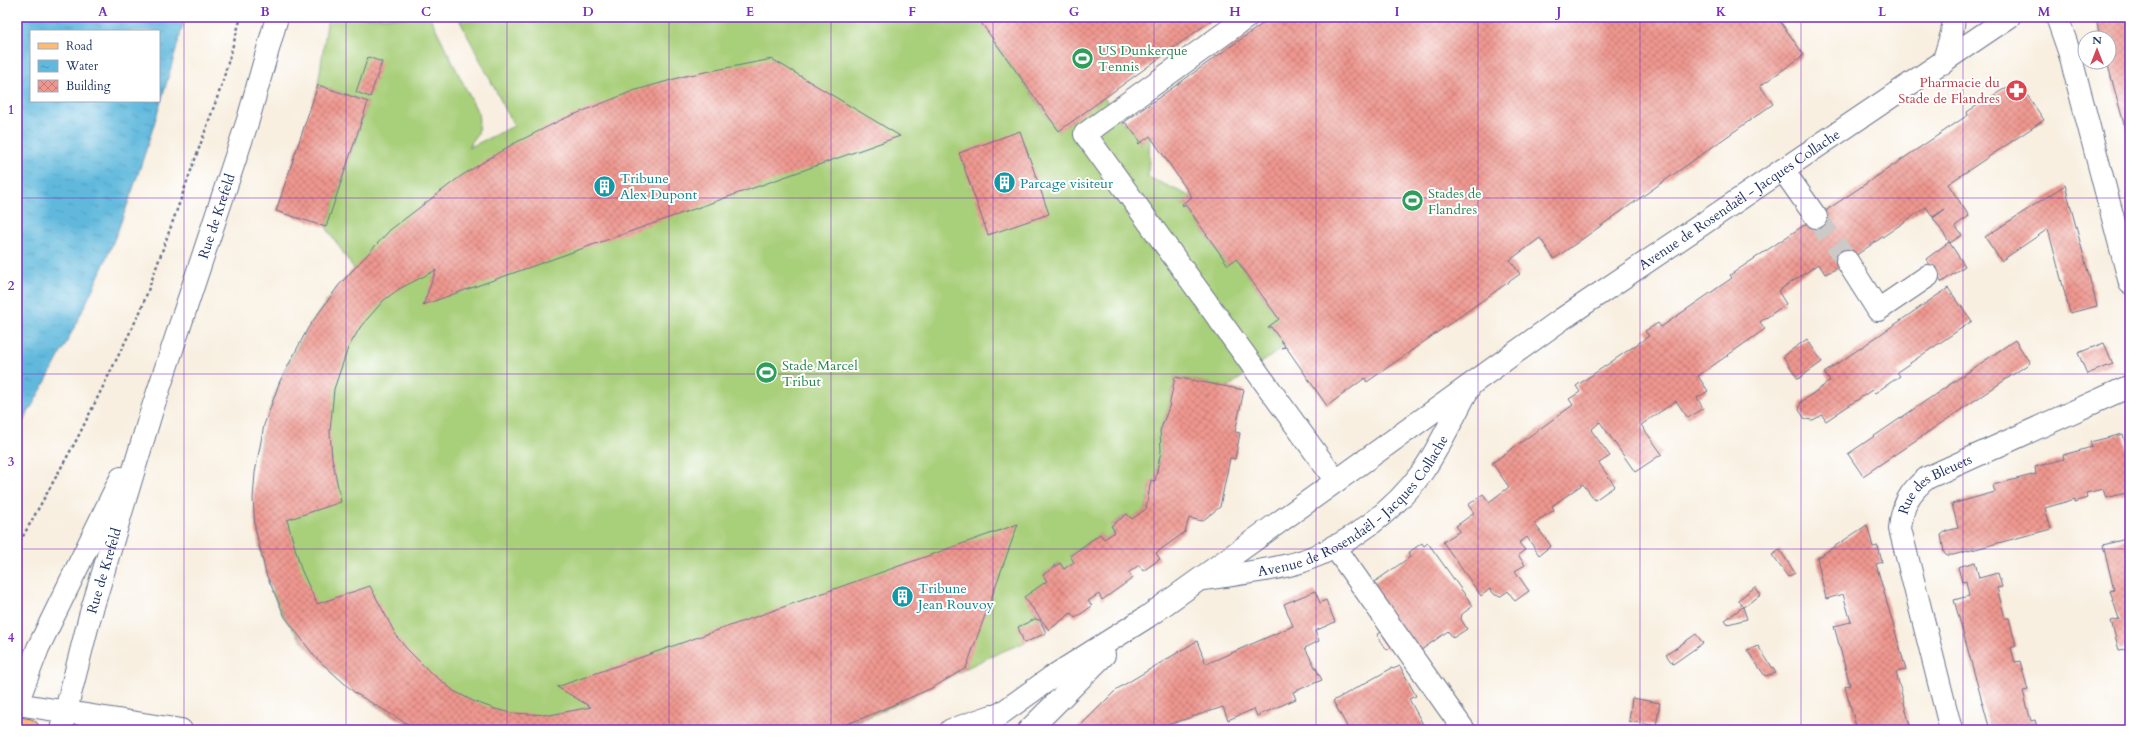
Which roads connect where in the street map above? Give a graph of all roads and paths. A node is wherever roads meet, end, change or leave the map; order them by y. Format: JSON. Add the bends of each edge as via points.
{"nodes":[{"id":1,"x":241,"y":17,"type":"edge"},
{"id":2,"x":277,"y":17,"type":"edge"},
{"id":3,"x":1247,"y":17,"type":"edge"},
{"id":4,"x":1954,"y":17,"type":"edge"},
{"id":5,"x":2009,"y":17,"type":"edge"},
{"id":6,"x":2057,"y":17,"type":"edge"},
{"id":7,"x":1943,"y":63,"type":"junction"},
{"id":8,"x":1783,"y":170,"type":"junction"},
{"id":9,"x":1816,"y":217,"type":"tunnel mouth"},
{"id":10,"x":1846,"y":261,"type":"tunnel mouth"},
{"id":11,"x":1928,"y":276,"type":"dead end"},
{"id":12,"x":2130,"y":283,"type":"edge"},
{"id":13,"x":1470,"y":384,"type":"junction"},
{"id":14,"x":2130,"y":386,"type":"edge"},
{"id":15,"x":152,"y":414,"type":"junction"},
{"id":16,"x":1336,"y":481,"type":"junction"},
{"id":17,"x":1334,"y":546,"type":"junction"},
{"id":18,"x":17,"y":547,"type":"edge"},
{"id":19,"x":1199,"y":580,"type":"junction"},
{"id":20,"x":1147,"y":617,"type":"junction"},
{"id":21,"x":17,"y":704,"type":"edge"},
{"id":22,"x":1004,"y":711,"type":"junction"},
{"id":23,"x":63,"y":721,"type":"edge"},
{"id":24,"x":17,"y":728,"type":"edge"},
{"id":25,"x":28,"y":730,"type":"edge"},
{"id":26,"x":181,"y":730,"type":"edge"},
{"id":27,"x":951,"y":730,"type":"edge"},
{"id":28,"x":978,"y":730,"type":"edge"},
{"id":29,"x":1029,"y":730,"type":"edge"},
{"id":30,"x":1464,"y":730,"type":"edge"},
{"id":31,"x":1951,"y":730,"type":"edge"}],
"edges":[{"from":1,"to":18,"type":"path","via":[[221,87],[141,310],[80,433]]},
{"from":2,"to":15,"type":"street","name":"Rue de Krefeld","via":[[248,120]]},
{"from":3,"to":16,"type":"street","via":[[1085,134]]},
{"from":4,"to":7,"type":"street"},
{"from":5,"to":7,"type":"street","name":"Avenue de Rosendaël - Jacques Collache"},
{"from":6,"to":12,"type":"street","via":[[2069,51]]},
{"from":7,"to":8,"type":"street","name":"Avenue de Rosendaël - Jacques Collache"},
{"from":8,"to":9,"type":"street"},
{"from":8,"to":13,"type":"street","name":"Avenue de Rosendaël - Jacques Collache"},
{"from":10,"to":11,"type":"street","via":[[1878,310]]},
{"from":13,"to":16,"type":"street","name":"Avenue de Rosendaël - Jacques Collache"},
{"from":13,"to":17,"type":"street","name":"Avenue de Rosendaël - Jacques Collache","via":[[1434,454],[1410,488],[1365,528]]},
{"from":14,"to":31,"type":"street","name":"Rue des Bleuets","via":[[1927,478],[1909,495],[1901,516],[1900,529]]},
{"from":15,"to":21,"type":"street","name":"Rue de Krefeld","via":[[38,648]]},
{"from":15,"to":23,"type":"street","name":"Rue de Krefeld","via":[[88,622]]},
{"from":16,"to":19,"type":"street","name":"Avenue de Rosendaël - Jacques Collache"},
{"from":17,"to":19,"type":"street","name":"Avenue de Rosendaël - Jacques Collache","via":[[1302,561]]},
{"from":17,"to":30,"type":"street"},
{"from":19,"to":20,"type":"street","name":"Avenue de Rosendaël - Jacques Collache"},
{"from":20,"to":22,"type":"street","name":"Avenue de Rosendaël - Jacques Collache","via":[[1082,656]]},
{"from":20,"to":29,"type":"street","name":"Avenue de Rosendaël - Jacques Collache","via":[[1087,670]]},
{"from":21,"to":23,"type":"street"},
{"from":22,"to":27,"type":"street"},
{"from":22,"to":28,"type":"street","name":"Avenue de Rosendaël - Jacques Collache"},
{"from":23,"to":26,"type":"street"},
{"from":24,"to":25,"type":"main road"}]}
